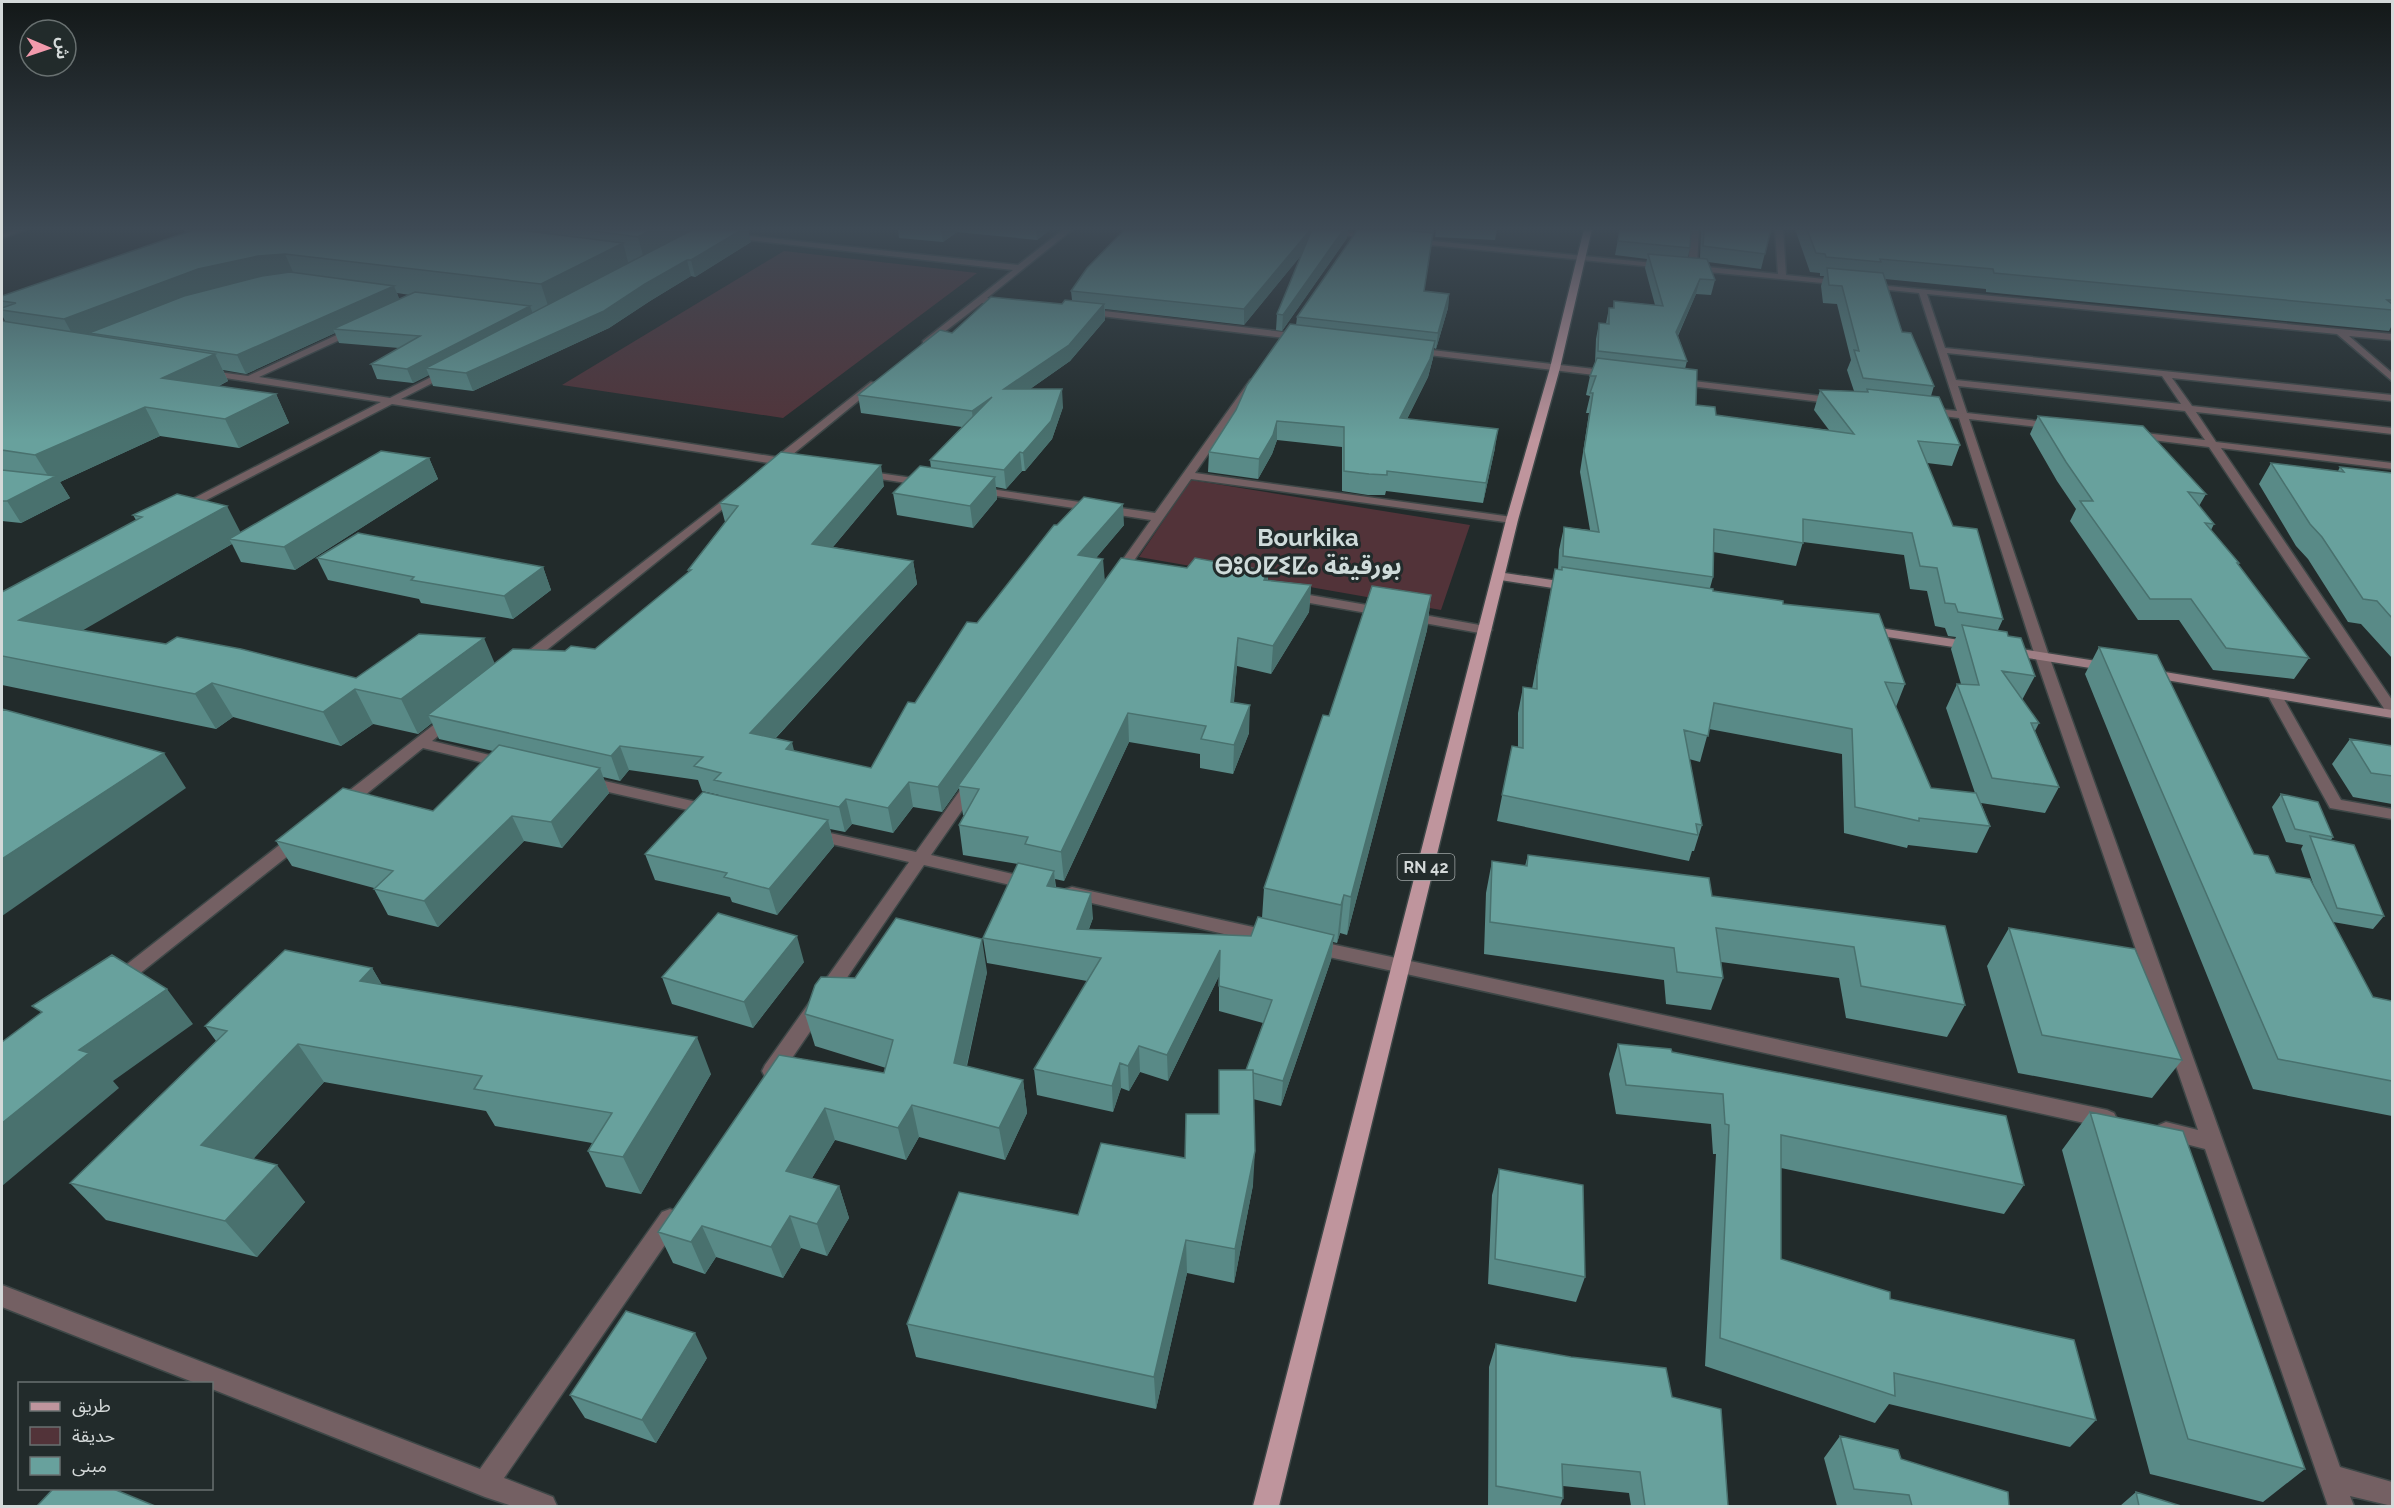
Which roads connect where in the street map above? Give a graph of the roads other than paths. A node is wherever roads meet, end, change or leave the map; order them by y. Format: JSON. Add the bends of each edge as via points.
{"nodes":[{"id":1,"x":1571,"y":299,"type":"edge"},
{"id":2,"x":1925,"y":299,"type":"edge"},
{"id":3,"x":2007,"y":299,"type":"edge"},
{"id":4,"x":980,"y":300,"type":"joint"},
{"id":5,"x":1015,"y":304,"type":"edge"},
{"id":6,"x":1074,"y":311,"type":"edge"},
{"id":7,"x":1299,"y":317,"type":"edge"},
{"id":8,"x":366,"y":325,"type":"edge"},
{"id":9,"x":2340,"y":332,"type":"junction"},
{"id":10,"x":1286,"y":335,"type":"junction"},
{"id":11,"x":2392,"y":337,"type":"edge"},
{"id":12,"x":1309,"y":338,"type":"edge"},
{"id":13,"x":1403,"y":349,"type":"edge"},
{"id":14,"x":1941,"y":350,"type":"junction"},
{"id":15,"x":915,"y":351,"type":"edge"},
{"id":16,"x":1273,"y":354,"type":"edge"},
{"id":17,"x":462,"y":364,"type":"edge"},
{"id":18,"x":1555,"y":368,"type":"junction"},
{"id":19,"x":192,"y":370,"type":"edge"},
{"id":20,"x":1260,"y":372,"type":"edge"},
{"id":21,"x":888,"y":373,"type":"edge"},
{"id":22,"x":2166,"y":375,"type":"junction"},
{"id":23,"x":1625,"y":376,"type":"edge"},
{"id":24,"x":2392,"y":378,"type":"edge"},
{"id":25,"x":248,"y":379,"type":"junction"},
{"id":26,"x":1671,"y":381,"type":"edge"},
{"id":27,"x":1952,"y":382,"type":"junction"},
{"id":28,"x":2392,"y":398,"type":"edge"},
{"id":29,"x":392,"y":401,"type":"junction"},
{"id":30,"x":1846,"y":402,"type":"edge"},
{"id":31,"x":2190,"y":409,"type":"junction"},
{"id":32,"x":1916,"y":410,"type":"edge"},
{"id":33,"x":1963,"y":415,"type":"junction"},
{"id":34,"x":2066,"y":427,"type":"edge"},
{"id":35,"x":2392,"y":431,"type":"edge"},
{"id":36,"x":2123,"y":434,"type":"edge"},
{"id":37,"x":2214,"y":445,"type":"junction"},
{"id":38,"x":784,"y":462,"type":"junction"},
{"id":39,"x":2371,"y":463,"type":"junction"},
{"id":40,"x":2392,"y":466,"type":"edge"},
{"id":41,"x":849,"y":471,"type":"edge"},
{"id":42,"x":1187,"y":475,"type":"junction"},
{"id":43,"x":2385,"y":480,"type":"edge"},
{"id":44,"x":944,"y":486,"type":"edge"},
{"id":45,"x":968,"y":489,"type":"edge"},
{"id":46,"x":170,"y":515,"type":"edge"},
{"id":47,"x":1157,"y":517,"type":"junction"},
{"id":48,"x":1512,"y":520,"type":"junction"},
{"id":49,"x":1498,"y":576,"type":"junction"},
{"id":50,"x":1110,"y":586,"type":"edge"},
{"id":51,"x":1580,"y":588,"type":"edge"},
{"id":52,"x":1275,"y":593,"type":"edge"},
{"id":53,"x":1853,"y":628,"type":"edge"},
{"id":54,"x":1485,"y":630,"type":"junction"},
{"id":55,"x":2042,"y":656,"type":"junction"},
{"id":56,"x":514,"y":669,"type":"edge"},
{"id":57,"x":2274,"y":694,"type":"junction"},
{"id":58,"x":2392,"y":712,"type":"edge"},
{"id":59,"x":458,"y":713,"type":"edge"},
{"id":60,"x":420,"y":743,"type":"junction"},
{"id":61,"x":525,"y":767,"type":"edge"},
{"id":62,"x":981,"y":771,"type":"edge"},
{"id":63,"x":571,"y":778,"type":"edge"},
{"id":64,"x":723,"y":813,"type":"edge"},
{"id":65,"x":2392,"y":814,"type":"edge"},
{"id":66,"x":327,"y":817,"type":"edge"},
{"id":67,"x":792,"y":829,"type":"edge"},
{"id":68,"x":309,"y":831,"type":"edge"},
{"id":69,"x":920,"y":859,"type":"junction"},
{"id":70,"x":1401,"y":967,"type":"junction"},
{"id":71,"x":104,"y":993,"type":"edge"},
{"id":72,"x":764,"y":1083,"type":"edge"},
{"id":73,"x":2120,"y":1122,"type":"edge"},
{"id":74,"x":2143,"y":1127,"type":"edge"},
{"id":75,"x":2213,"y":1142,"type":"junction"},
{"id":76,"x":682,"y":1201,"type":"edge"},
{"id":77,"x":2,"y":1296,"type":"edge"},
{"id":78,"x":2330,"y":1477,"type":"junction"},
{"id":79,"x":485,"y":1484,"type":"junction"},
{"id":80,"x":2392,"y":1495,"type":"edge"},
{"id":81,"x":544,"y":1506,"type":"edge"},
{"id":82,"x":1266,"y":1506,"type":"edge"},
{"id":83,"x":2341,"y":1506,"type":"edge"}],
"edges":[{"from":1,"to":18,"type":"main road","number":"RN 42"},
{"from":2,"to":14,"type":"street"},
{"from":3,"to":9,"type":"street"},
{"from":4,"to":5,"type":"street"},
{"from":4,"to":15,"type":"street"},
{"from":6,"to":10,"type":"street"},
{"from":7,"to":10,"type":"street"},
{"from":8,"to":25,"type":"street"},
{"from":9,"to":11,"type":"street"},
{"from":9,"to":24,"type":"street"},
{"from":10,"to":12,"type":"street"},
{"from":10,"to":16,"type":"street"},
{"from":13,"to":18,"type":"street"},
{"from":14,"to":22,"type":"street"},
{"from":14,"to":27,"type":"street"},
{"from":17,"to":29,"type":"street"},
{"from":18,"to":23,"type":"street"},
{"from":18,"to":48,"type":"main road","number":"RN 42"},
{"from":19,"to":25,"type":"street"},
{"from":20,"to":42,"type":"street"},
{"from":21,"to":38,"type":"street"},
{"from":22,"to":28,"type":"street"},
{"from":22,"to":31,"type":"street"},
{"from":25,"to":29,"type":"street"},
{"from":26,"to":30,"type":"street"},
{"from":27,"to":31,"type":"street"},
{"from":27,"to":33,"type":"street"},
{"from":29,"to":38,"type":"street"},
{"from":29,"to":46,"type":"street"},
{"from":31,"to":35,"type":"street"},
{"from":31,"to":37,"type":"street"},
{"from":32,"to":33,"type":"street"},
{"from":33,"to":34,"type":"street"},
{"from":33,"to":55,"type":"street"},
{"from":36,"to":37,"type":"street"},
{"from":37,"to":39,"type":"street"},
{"from":37,"to":58,"type":"street"},
{"from":38,"to":56,"type":"street","via":[[754,480]]},
{"from":39,"to":40,"type":"street"},
{"from":39,"to":43,"type":"street"},
{"from":41,"to":44,"type":"street"},
{"from":42,"to":47,"type":"street"},
{"from":42,"to":48,"type":"street"},
{"from":45,"to":47,"type":"street"},
{"from":47,"to":50,"type":"street","via":[[1130,567]]},
{"from":48,"to":49,"type":"main road","number":"RN 42"},
{"from":49,"to":51,"type":"main road"},
{"from":49,"to":54,"type":"main road","number":"RN 42"},
{"from":52,"to":54,"type":"street"},
{"from":53,"to":55,"type":"main road"},
{"from":54,"to":70,"type":"main road","number":"RN 42"},
{"from":55,"to":57,"type":"main road"},
{"from":55,"to":75,"type":"street"},
{"from":57,"to":58,"type":"main road"},
{"from":57,"to":65,"type":"street","via":[[2336,804]]},
{"from":59,"to":60,"type":"street"},
{"from":60,"to":61,"type":"street"},
{"from":60,"to":66,"type":"street"},
{"from":62,"to":69,"type":"street"},
{"from":63,"to":64,"type":"street"},
{"from":67,"to":69,"type":"street"},
{"from":68,"to":71,"type":"street"},
{"from":69,"to":70,"type":"street"},
{"from":69,"to":72,"type":"street"},
{"from":70,"to":73,"type":"street"},
{"from":70,"to":82,"type":"main road","number":"RN 42"},
{"from":74,"to":75,"type":"street"},
{"from":75,"to":78,"type":"street"},
{"from":76,"to":79,"type":"street"},
{"from":77,"to":79,"type":"street"},
{"from":78,"to":80,"type":"street"},
{"from":78,"to":83,"type":"street"},
{"from":79,"to":81,"type":"street"}]}
